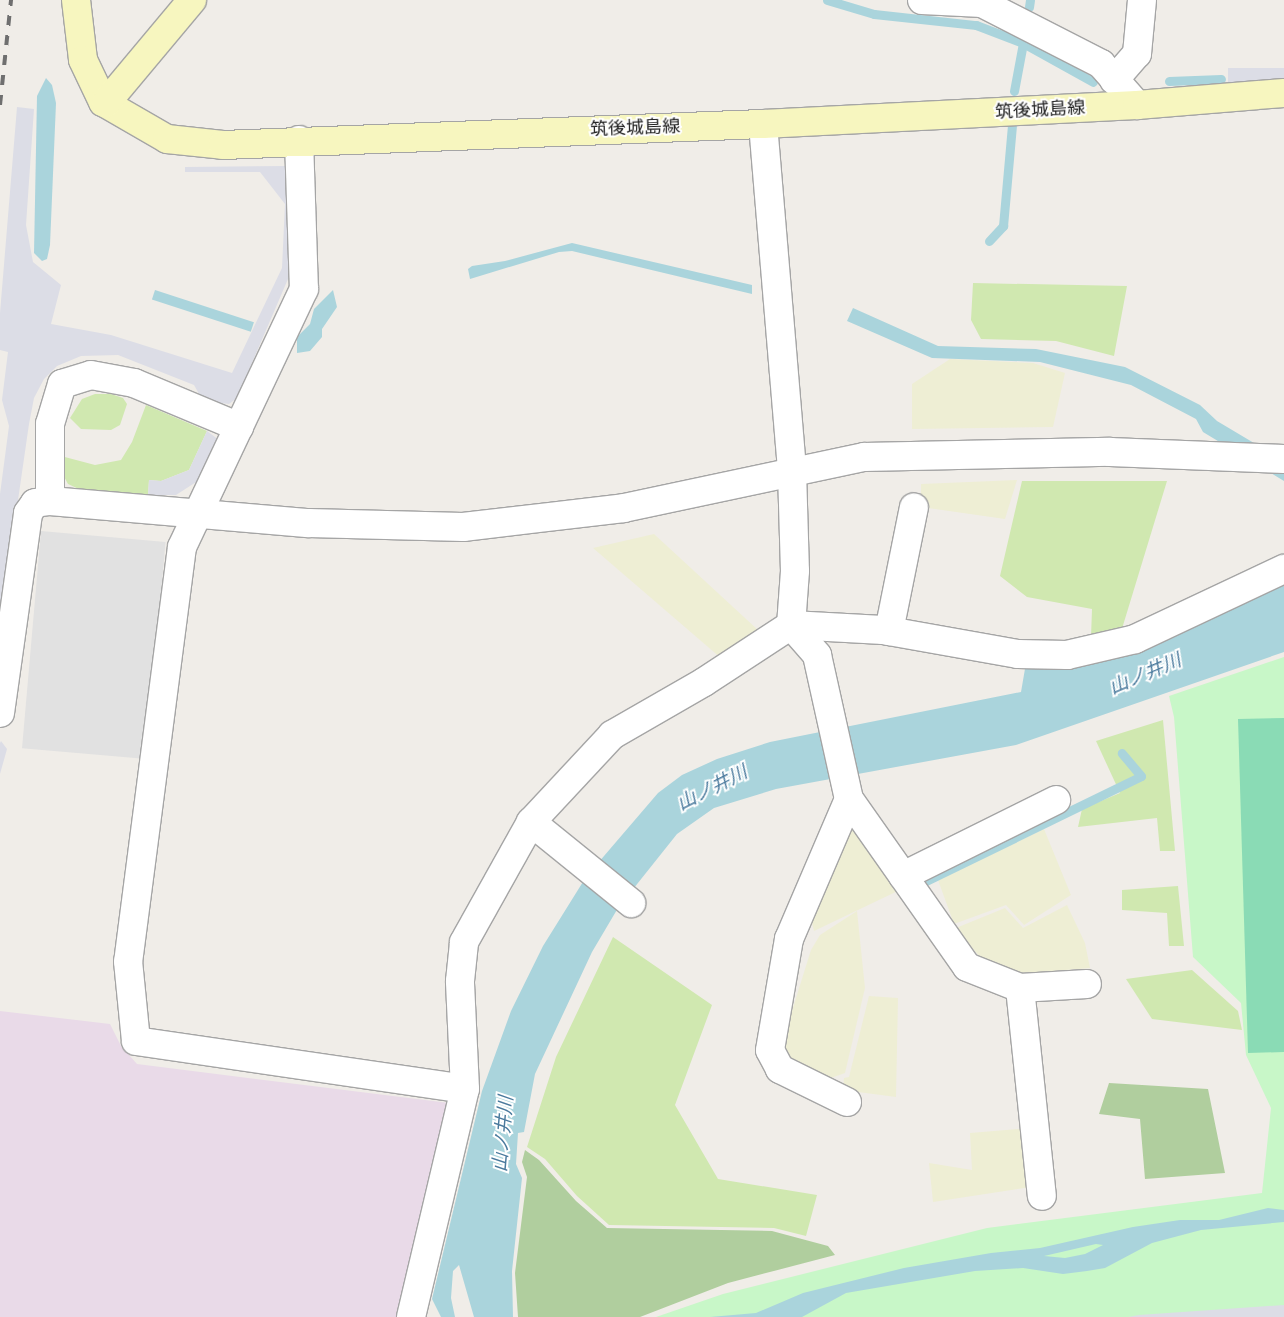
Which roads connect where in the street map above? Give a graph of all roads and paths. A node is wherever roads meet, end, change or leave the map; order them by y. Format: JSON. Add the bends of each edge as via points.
{"nodes":[{"id":1,"x":76,"y":0,"type":"edge"},
{"id":2,"x":192,"y":0,"type":"edge"},
{"id":3,"x":922,"y":0,"type":"edge"},
{"id":4,"x":1142,"y":0,"type":"edge"},
{"id":5,"x":1114,"y":80,"type":"junction"},
{"id":6,"x":1284,"y":93,"type":"edge"},
{"id":7,"x":106,"y":103,"type":"junction"},
{"id":8,"x":1137,"y":105,"type":"junction"},
{"id":9,"x":763,"y":124,"type":"junction"},
{"id":10,"x":299,"y":140,"type":"junction"},
{"id":11,"x":239,"y":427,"type":"junction"},
{"id":12,"x":1284,"y":459,"type":"edge"},
{"id":13,"x":792,"y":471,"type":"junction"},
{"id":14,"x":50,"y":501,"type":"junction"},
{"id":15,"x":914,"y":507,"type":"dead end"},
{"id":16,"x":200,"y":513,"type":"junction"},
{"id":17,"x":1284,"y":569,"type":"edge"},
{"id":18,"x":791,"y":625,"type":"junction"},
{"id":19,"x":889,"y":631,"type":"junction"},
{"id":20,"x":0,"y":713,"type":"edge"},
{"id":21,"x":847,"y":789,"type":"junction"},
{"id":22,"x":1056,"y":800,"type":"dead end"},
{"id":23,"x":531,"y":822,"type":"junction"},
{"id":24,"x":902,"y":876,"type":"junction"},
{"id":25,"x":631,"y":903,"type":"dead end"},
{"id":26,"x":1087,"y":984,"type":"dead end"},
{"id":27,"x":1020,"y":988,"type":"junction"},
{"id":28,"x":465,"y":1089,"type":"junction"},
{"id":29,"x":847,"y":1102,"type":"dead end"},
{"id":30,"x":1042,"y":1196,"type":"dead end"},
{"id":31,"x":411,"y":1317,"type":"edge"}],
"edges":[{"from":1,"to":7,"type":"main road","via":[[83,60]]},
{"from":2,"to":7,"type":"main road"},
{"from":3,"to":5,"type":"street","via":[[982,3],[1101,64]]},
{"from":4,"to":5,"type":"street","via":[[1136,54]]},
{"from":5,"to":8,"type":"street"},
{"from":6,"to":8,"type":"main road","name":"筑後城島線"},
{"from":7,"to":10,"type":"main road","name":"筑後城島線","via":[[167,139],[223,144]]},
{"from":8,"to":9,"type":"main road","name":"筑後城島線"},
{"from":9,"to":10,"type":"main road","name":"筑後城島線"},
{"from":9,"to":13,"type":"street"},
{"from":10,"to":11,"type":"street","via":[[304,289]]},
{"from":11,"to":14,"type":"street","via":[[134,383],[91,375],[62,384],[50,424]]},
{"from":11,"to":16,"type":"street"},
{"from":12,"to":13,"type":"street","via":[[1110,452],[954,454],[864,457]]},
{"from":13,"to":16,"type":"street","via":[[624,508],[463,527],[389,527]]},
{"from":13,"to":18,"type":"street","via":[[795,571]]},
{"from":14,"to":16,"type":"street"},
{"from":14,"to":20,"type":"street","via":[[35,503],[28,513]]},
{"from":15,"to":19,"type":"street"},
{"from":16,"to":28,"type":"street","via":[[182,547],[128,961],[136,1041]]},
{"from":17,"to":19,"type":"street","via":[[1136,639],[1067,654],[1018,654]]},
{"from":18,"to":19,"type":"street"},
{"from":18,"to":21,"type":"street","via":[[817,655]]},
{"from":18,"to":23,"type":"street","via":[[704,682],[612,735]]},
{"from":21,"to":24,"type":"street"},
{"from":21,"to":29,"type":"street","via":[[789,939],[770,1050],[780,1069]]},
{"from":22,"to":24,"type":"street"},
{"from":23,"to":25,"type":"street"},
{"from":23,"to":28,"type":"street","via":[[464,942],[460,981]]},
{"from":24,"to":27,"type":"street","via":[[967,967]]},
{"from":26,"to":27,"type":"street"},
{"from":27,"to":30,"type":"street"},
{"from":28,"to":31,"type":"street"}]}
